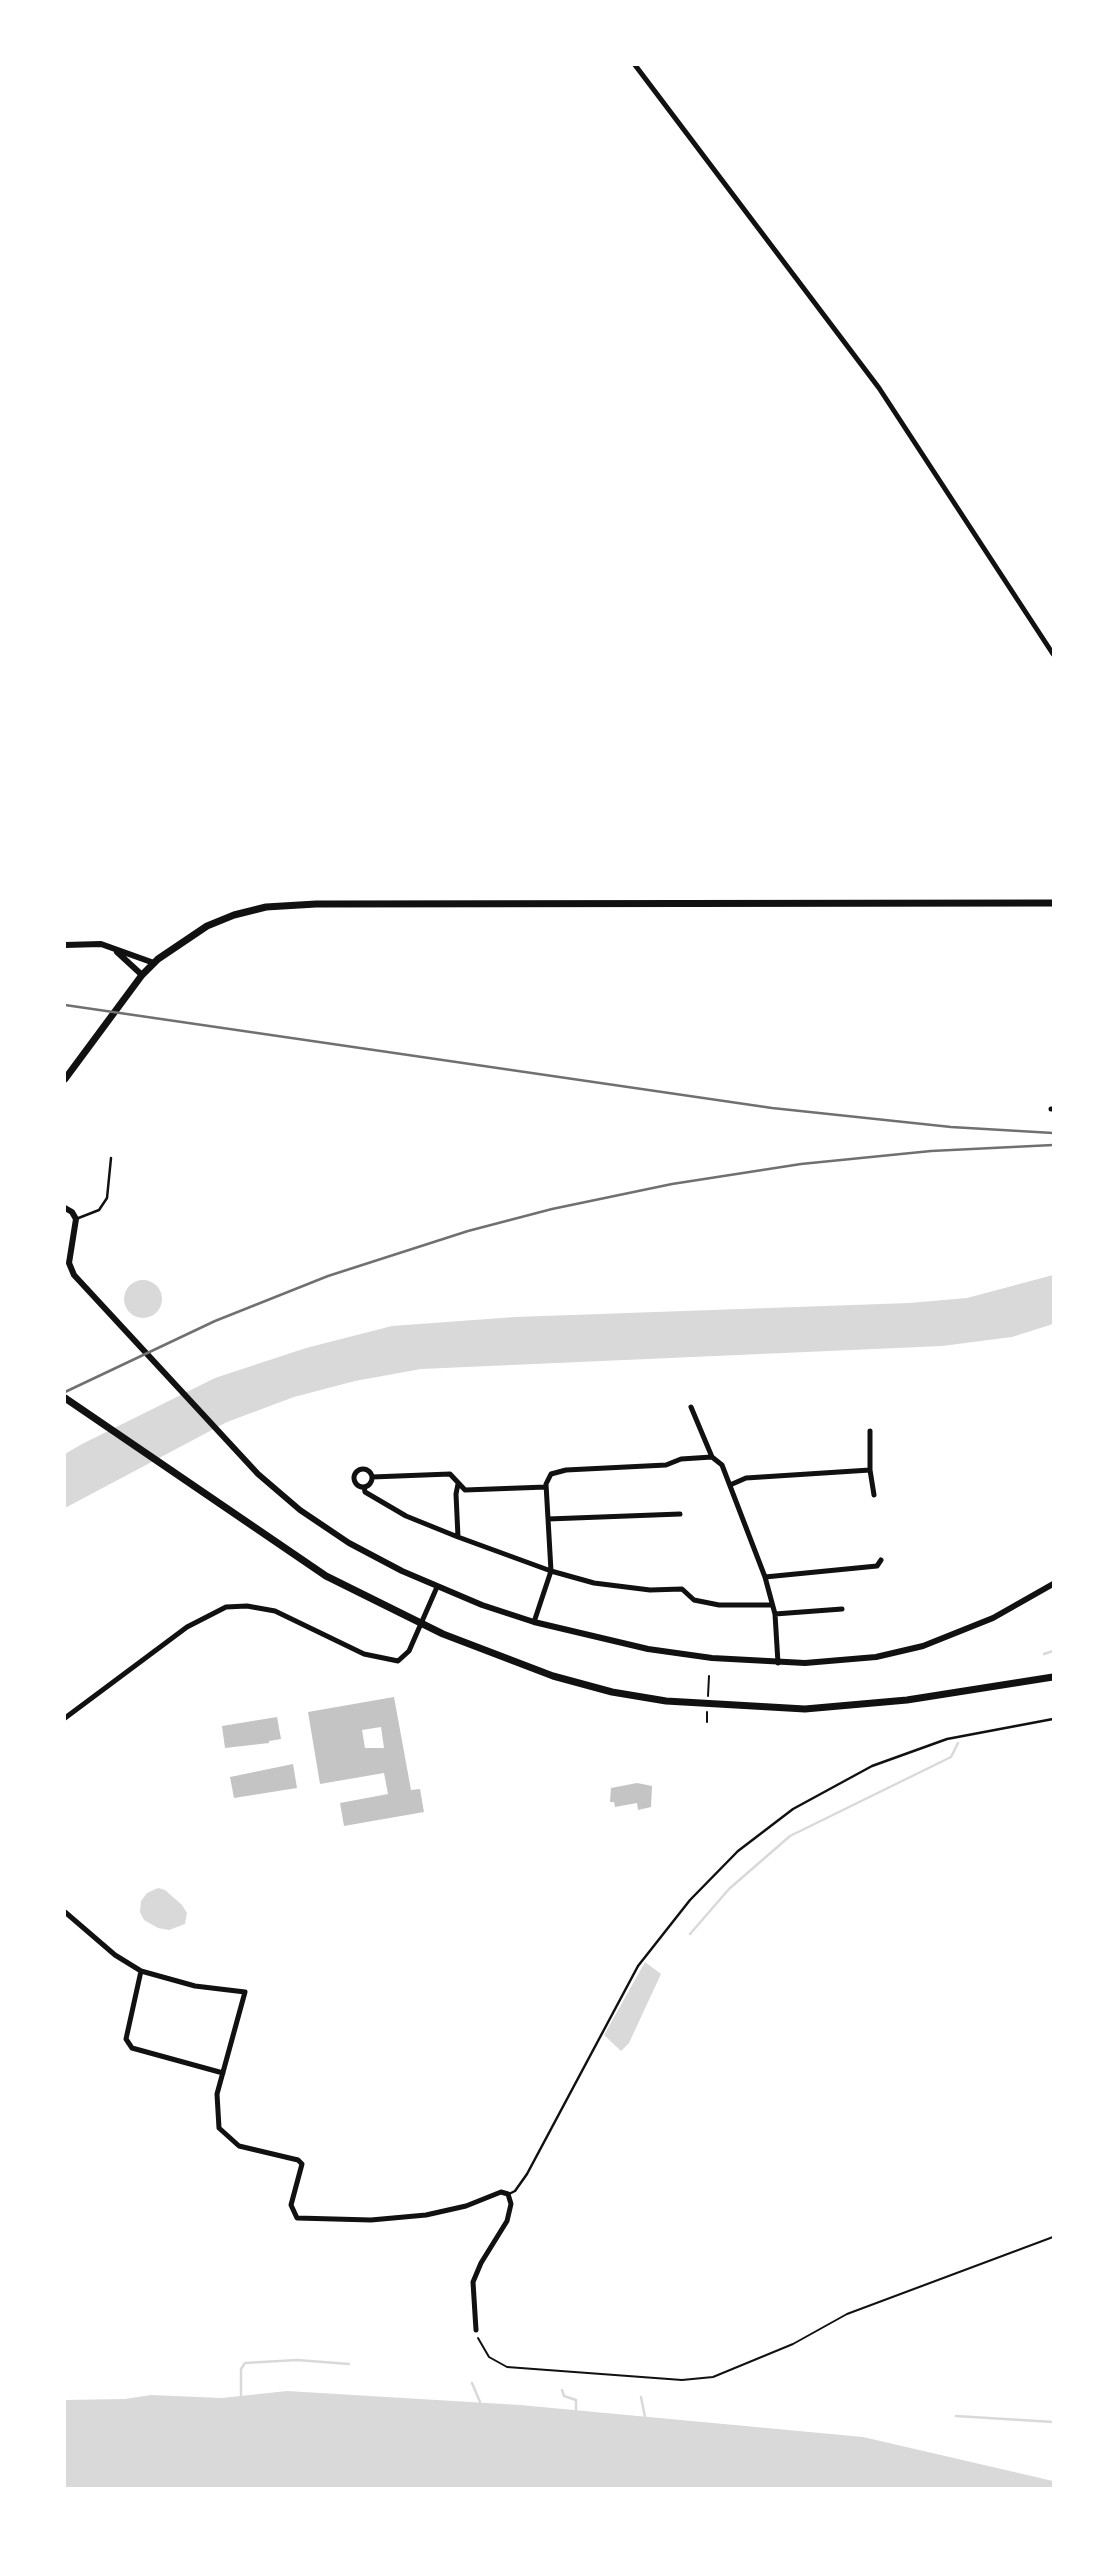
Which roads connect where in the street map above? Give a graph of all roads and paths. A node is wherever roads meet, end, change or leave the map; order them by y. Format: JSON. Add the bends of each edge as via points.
{"nodes":[{"id":1,"x":635,"y":65,"type":"edge"},
{"id":2,"x":1053,"y":654,"type":"edge"},
{"id":3,"x":1053,"y":903,"type":"edge"},
{"id":4,"x":65,"y":945,"type":"edge"},
{"id":5,"x":116,"y":951,"type":"junction"},
{"id":6,"x":154,"y":964,"type":"junction"},
{"id":7,"x":142,"y":975,"type":"junction"},
{"id":8,"x":65,"y":1079,"type":"edge"},
{"id":9,"x":111,"y":1158,"type":"dead end"},
{"id":10,"x":65,"y":1208,"type":"edge"},
{"id":11,"x":76,"y":1219,"type":"junction"},
{"id":12,"x":65,"y":1398,"type":"edge"},
{"id":13,"x":691,"y":1407,"type":"dead end"},
{"id":14,"x":870,"y":1431,"type":"dead end"},
{"id":15,"x":712,"y":1457,"type":"junction"},
{"id":16,"x":870,"y":1470,"type":"junction"},
{"id":17,"x":372,"y":1478,"type":"junction"},
{"id":18,"x":458,"y":1484,"type":"junction"},
{"id":19,"x":730,"y":1485,"type":"junction"},
{"id":20,"x":364,"y":1487,"type":"junction"},
{"id":21,"x":546,"y":1487,"type":"junction"},
{"id":22,"x":874,"y":1494,"type":"dead end"},
{"id":23,"x":680,"y":1514,"type":"dead end"},
{"id":24,"x":548,"y":1519,"type":"junction"},
{"id":25,"x":458,"y":1537,"type":"junction"},
{"id":26,"x":881,"y":1560,"type":"dead end"},
{"id":27,"x":551,"y":1571,"type":"junction"},
{"id":28,"x":765,"y":1577,"type":"junction"},
{"id":29,"x":1053,"y":1584,"type":"edge"},
{"id":30,"x":437,"y":1587,"type":"junction"},
{"id":31,"x":772,"y":1605,"type":"junction"},
{"id":32,"x":842,"y":1609,"type":"dead end"},
{"id":33,"x":775,"y":1614,"type":"junction"},
{"id":34,"x":534,"y":1622,"type":"junction"},
{"id":35,"x":778,"y":1663,"type":"junction"},
{"id":36,"x":1053,"y":1677,"type":"edge"},
{"id":37,"x":65,"y":1718,"type":"edge"},
{"id":38,"x":1053,"y":1720,"type":"edge"},
{"id":39,"x":65,"y":1912,"type":"edge"},
{"id":40,"x":141,"y":1971,"type":"junction"},
{"id":41,"x":223,"y":2073,"type":"junction"},
{"id":42,"x":508,"y":2194,"type":"junction"},
{"id":43,"x":1053,"y":2237,"type":"edge"},
{"id":44,"x":476,"y":2330,"type":"joint"}],
"edges":[{"from":1,"to":2,"type":"street","via":[[879,388]]},
{"from":3,"to":6,"type":"main road","via":[[294,904],[220,920],[172,947]]},
{"from":4,"to":5,"type":"street","via":[[89,942]]},
{"from":5,"to":6,"type":"street"},
{"from":5,"to":7,"type":"street"},
{"from":6,"to":7,"type":"main road"},
{"from":7,"to":8,"type":"main road"},
{"from":9,"to":11,"type":"lane","via":[[107,1198],[99,1210]]},
{"from":10,"to":11,"type":"street"},
{"from":11,"to":30,"type":"street","via":[[70,1257],[74,1275],[236,1452],[327,1529]]},
{"from":12,"to":36,"type":"main road","via":[[269,1540],[389,1609],[553,1676],[612,1692],[720,1706],[805,1709],[907,1700]]},
{"from":13,"to":15,"type":"street"},
{"from":14,"to":16,"type":"street"},
{"from":15,"to":19,"type":"street","via":[[720,1462]]},
{"from":15,"to":21,"type":"street","via":[[666,1465],[559,1471],[551,1474]]},
{"from":16,"to":19,"type":"street","via":[[746,1478]]},
{"from":16,"to":22,"type":"street"},
{"from":17,"to":18,"type":"street","via":[[450,1474]]},
{"from":17,"to":20,"type":"street"},
{"from":17,"to":20,"type":"street","via":[[367,1470],[355,1473],[356,1484]]},
{"from":18,"to":21,"type":"street","via":[[465,1490]]},
{"from":18,"to":25,"type":"street"},
{"from":19,"to":28,"type":"street"},
{"from":20,"to":25,"type":"street","via":[[365,1492],[406,1516]]},
{"from":21,"to":24,"type":"street"},
{"from":23,"to":24,"type":"street"},
{"from":24,"to":27,"type":"street"},
{"from":25,"to":27,"type":"street"},
{"from":26,"to":28,"type":"street","via":[[877,1566]]},
{"from":27,"to":31,"type":"street","via":[[623,1587],[682,1589],[694,1600],[719,1605]]},
{"from":27,"to":34,"type":"street"},
{"from":28,"to":31,"type":"street"},
{"from":29,"to":35,"type":"street","via":[[982,1623],[901,1652],[841,1661]]},
{"from":30,"to":34,"type":"street"},
{"from":30,"to":37,"type":"street","via":[[403,1658],[389,1661],[329,1640],[275,1611],[226,1607],[187,1627]]},
{"from":31,"to":33,"type":"street"},
{"from":32,"to":33,"type":"street"},
{"from":33,"to":35,"type":"street"},
{"from":34,"to":35,"type":"street","via":[[677,1654]]},
{"from":38,"to":42,"type":"lane","via":[[947,1739],[872,1766],[793,1809],[738,1851],[690,1900],[638,1966],[527,2175]]},
{"from":39,"to":40,"type":"street"},
{"from":40,"to":41,"type":"street","via":[[126,2039],[132,2048]]},
{"from":40,"to":41,"type":"street","via":[[188,1985],[245,1993]]},
{"from":41,"to":42,"type":"street","via":[[216,2109],[224,2135],[239,2146],[302,2164],[291,2206],[297,2218],[371,2220],[426,2215],[500,2192]]},
{"from":42,"to":44,"type":"street","via":[[507,2221],[473,2282]]},
{"from":43,"to":44,"type":"path","via":[[847,2314],[793,2344],[703,2379],[507,2367],[489,2357]]}]}
